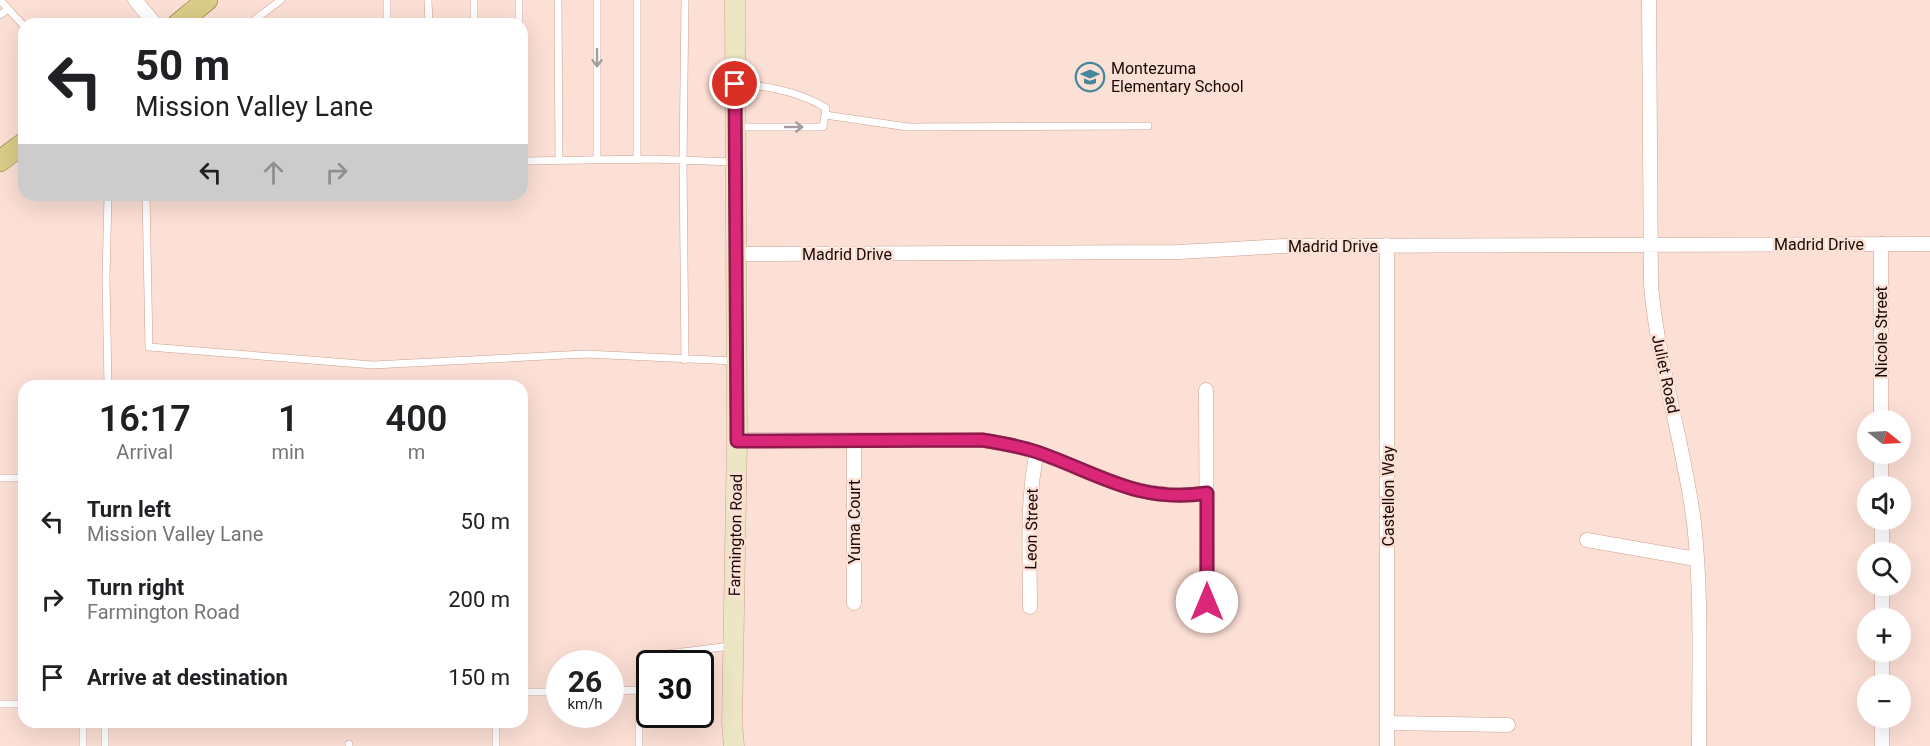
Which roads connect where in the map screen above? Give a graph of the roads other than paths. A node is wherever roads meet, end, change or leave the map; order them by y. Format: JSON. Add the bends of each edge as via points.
{"nodes":[{"id":1,"x":0,"y":0,"type":"edge"},
{"id":2,"x":135,"y":0,"type":"edge"},
{"id":3,"x":207,"y":0,"type":"edge"},
{"id":4,"x":281,"y":0,"type":"edge"},
{"id":5,"x":387,"y":0,"type":"edge"},
{"id":6,"x":428,"y":0,"type":"edge"},
{"id":7,"x":474,"y":0,"type":"edge"},
{"id":8,"x":519,"y":0,"type":"edge"},
{"id":9,"x":558,"y":0,"type":"edge"},
{"id":10,"x":597,"y":0,"type":"edge"},
{"id":11,"x":637,"y":0,"type":"edge"},
{"id":12,"x":685,"y":0,"type":"edge"},
{"id":13,"x":735,"y":0,"type":"edge"},
{"id":14,"x":1649,"y":0,"type":"edge"},
{"id":15,"x":8,"y":9,"type":"junction"},
{"id":16,"x":0,"y":15,"type":"edge"},
{"id":17,"x":150,"y":18,"type":"edge"},
{"id":18,"x":185,"y":18,"type":"edge"},
{"id":19,"x":257,"y":18,"type":"edge"},
{"id":20,"x":387,"y":18,"type":"edge"},
{"id":21,"x":429,"y":18,"type":"edge"},
{"id":22,"x":474,"y":18,"type":"edge"},
{"id":23,"x":519,"y":18,"type":"edge"},
{"id":24,"x":18,"y":20,"type":"edge"},
{"id":25,"x":735,"y":84,"type":"junction"},
{"id":26,"x":825,"y":115,"type":"junction"},
{"id":27,"x":1148,"y":126,"type":"dead end"},
{"id":28,"x":735,"y":127,"type":"junction"},
{"id":29,"x":18,"y":148,"type":"edge"},
{"id":30,"x":597,"y":160,"type":"junction"},
{"id":31,"x":637,"y":160,"type":"junction"},
{"id":32,"x":683,"y":160,"type":"junction"},
{"id":33,"x":528,"y":161,"type":"edge"},
{"id":34,"x":559,"y":161,"type":"junction"},
{"id":35,"x":0,"y":162,"type":"edge"},
{"id":36,"x":735,"y":162,"type":"junction"},
{"id":37,"x":108,"y":201,"type":"edge"},
{"id":38,"x":146,"y":201,"type":"edge"},
{"id":39,"x":1881,"y":244,"type":"junction"},
{"id":40,"x":1930,"y":244,"type":"edge"},
{"id":41,"x":1387,"y":245,"type":"junction"},
{"id":42,"x":1650,"y":245,"type":"junction"},
{"id":43,"x":737,"y":254,"type":"junction"},
{"id":44,"x":685,"y":360,"type":"junction"},
{"id":45,"x":737,"y":361,"type":"junction"},
{"id":46,"x":108,"y":380,"type":"edge"},
{"id":47,"x":1206,"y":390,"type":"dead end"},
{"id":48,"x":1881,"y":410,"type":"edge"},
{"id":49,"x":854,"y":440,"type":"junction"},
{"id":50,"x":737,"y":441,"type":"junction"},
{"id":51,"x":1037,"y":452,"type":"junction"},
{"id":52,"x":0,"y":478,"type":"edge"},
{"id":53,"x":18,"y":478,"type":"edge"},
{"id":54,"x":1207,"y":493,"type":"junction"},
{"id":55,"x":1587,"y":540,"type":"dead end"},
{"id":56,"x":1696,"y":559,"type":"junction"},
{"id":57,"x":1207,"y":602,"type":"dead end"},
{"id":58,"x":854,"y":603,"type":"dead end"},
{"id":59,"x":1030,"y":607,"type":"dead end"},
{"id":60,"x":734,"y":646,"type":"junction"},
{"id":61,"x":696,"y":650,"type":"edge"},
{"id":62,"x":528,"y":692,"type":"edge"},
{"id":63,"x":546,"y":692,"type":"edge"},
{"id":64,"x":0,"y":704,"type":"edge"},
{"id":65,"x":18,"y":704,"type":"edge"},
{"id":66,"x":1388,"y":723,"type":"junction"},
{"id":67,"x":1508,"y":725,"type":"dead end"},
{"id":68,"x":83,"y":728,"type":"edge"},
{"id":69,"x":105,"y":728,"type":"edge"},
{"id":70,"x":495,"y":728,"type":"edge"},
{"id":71,"x":639,"y":728,"type":"edge"},
{"id":72,"x":1882,"y":728,"type":"edge"},
{"id":73,"x":83,"y":746,"type":"edge"},
{"id":74,"x":105,"y":746,"type":"edge"},
{"id":75,"x":496,"y":746,"type":"edge"},
{"id":76,"x":639,"y":746,"type":"edge"},
{"id":77,"x":734,"y":746,"type":"edge"},
{"id":78,"x":1387,"y":746,"type":"edge"},
{"id":79,"x":1699,"y":746,"type":"edge"},
{"id":80,"x":1882,"y":746,"type":"edge"}],
"edges":[{"from":1,"to":15,"type":"lane"},
{"from":2,"to":17,"type":"street"},
{"from":3,"to":18,"type":"main road"},
{"from":4,"to":19,"type":"lane"},
{"from":5,"to":20,"type":"lane"},
{"from":6,"to":21,"type":"lane"},
{"from":7,"to":22,"type":"lane"},
{"from":8,"to":23,"type":"lane"},
{"from":9,"to":34,"type":"lane"},
{"from":10,"to":30,"type":"lane","one_way":true},
{"from":11,"to":31,"type":"lane"},
{"from":12,"to":32,"type":"lane"},
{"from":13,"to":25,"type":"main road","name":"Farmington Road"},
{"from":14,"to":42,"type":"street","name":"Juliet Road"},
{"from":15,"to":16,"type":"lane"},
{"from":15,"to":24,"type":"lane"},
{"from":25,"to":26,"type":"lane","via":[[759,85],[808,97],[826,108]]},
{"from":25,"to":28,"type":"main road","name":"Farmington Road"},
{"from":26,"to":27,"type":"lane","via":[[908,127]]},
{"from":28,"to":26,"type":"lane","one_way":true,"via":[[823,127]]},
{"from":28,"to":36,"type":"main road","name":"Farmington Road"},
{"from":29,"to":35,"type":"main road"},
{"from":30,"to":31,"type":"lane"},
{"from":30,"to":34,"type":"lane"},
{"from":31,"to":32,"type":"lane"},
{"from":32,"to":36,"type":"lane"},
{"from":32,"to":44,"type":"lane"},
{"from":33,"to":34,"type":"lane"},
{"from":36,"to":43,"type":"main road","name":"Farmington Road"},
{"from":37,"to":46,"type":"lane"},
{"from":38,"to":44,"type":"lane","via":[[149,347],[373,365],[585,354]]},
{"from":39,"to":40,"type":"street","name":"Madrid Drive"},
{"from":39,"to":42,"type":"street","name":"Madrid Drive"},
{"from":39,"to":48,"type":"street","name":"Nicole Street"},
{"from":41,"to":42,"type":"street","name":"Madrid Drive"},
{"from":41,"to":43,"type":"street","name":"Madrid Drive","via":[[1179,252]]},
{"from":41,"to":66,"type":"street","name":"Castellon Way"},
{"from":42,"to":56,"type":"street","name":"Juliet Road","via":[[1654,317],[1688,484]]},
{"from":43,"to":45,"type":"main road","name":"Farmington Road"},
{"from":44,"to":45,"type":"lane"},
{"from":45,"to":50,"type":"main road","name":"Farmington Road"},
{"from":47,"to":54,"type":"street"},
{"from":49,"to":50,"type":"street"},
{"from":49,"to":51,"type":"street","via":[[982,440]]},
{"from":49,"to":58,"type":"street","name":"Yuma Court"},
{"from":50,"to":60,"type":"main road","name":"Farmington Road"},
{"from":51,"to":54,"type":"street","via":[[1142,492],[1168,496]]},
{"from":51,"to":59,"type":"street","name":"Leon Street","via":[[1030,498]]},
{"from":52,"to":53,"type":"lane"},
{"from":54,"to":57,"type":"street"},
{"from":55,"to":56,"type":"street"},
{"from":56,"to":79,"type":"street","name":"Juliet Road"},
{"from":60,"to":61,"type":"lane"},
{"from":60,"to":77,"type":"main road","name":"Farmington Road"},
{"from":62,"to":63,"type":"lane"},
{"from":64,"to":65,"type":"lane"},
{"from":66,"to":67,"type":"street"},
{"from":66,"to":78,"type":"street","name":"Castellon Way"},
{"from":68,"to":73,"type":"lane"},
{"from":69,"to":74,"type":"lane"},
{"from":70,"to":75,"type":"lane"},
{"from":71,"to":76,"type":"lane"},
{"from":72,"to":80,"type":"street"}]}
